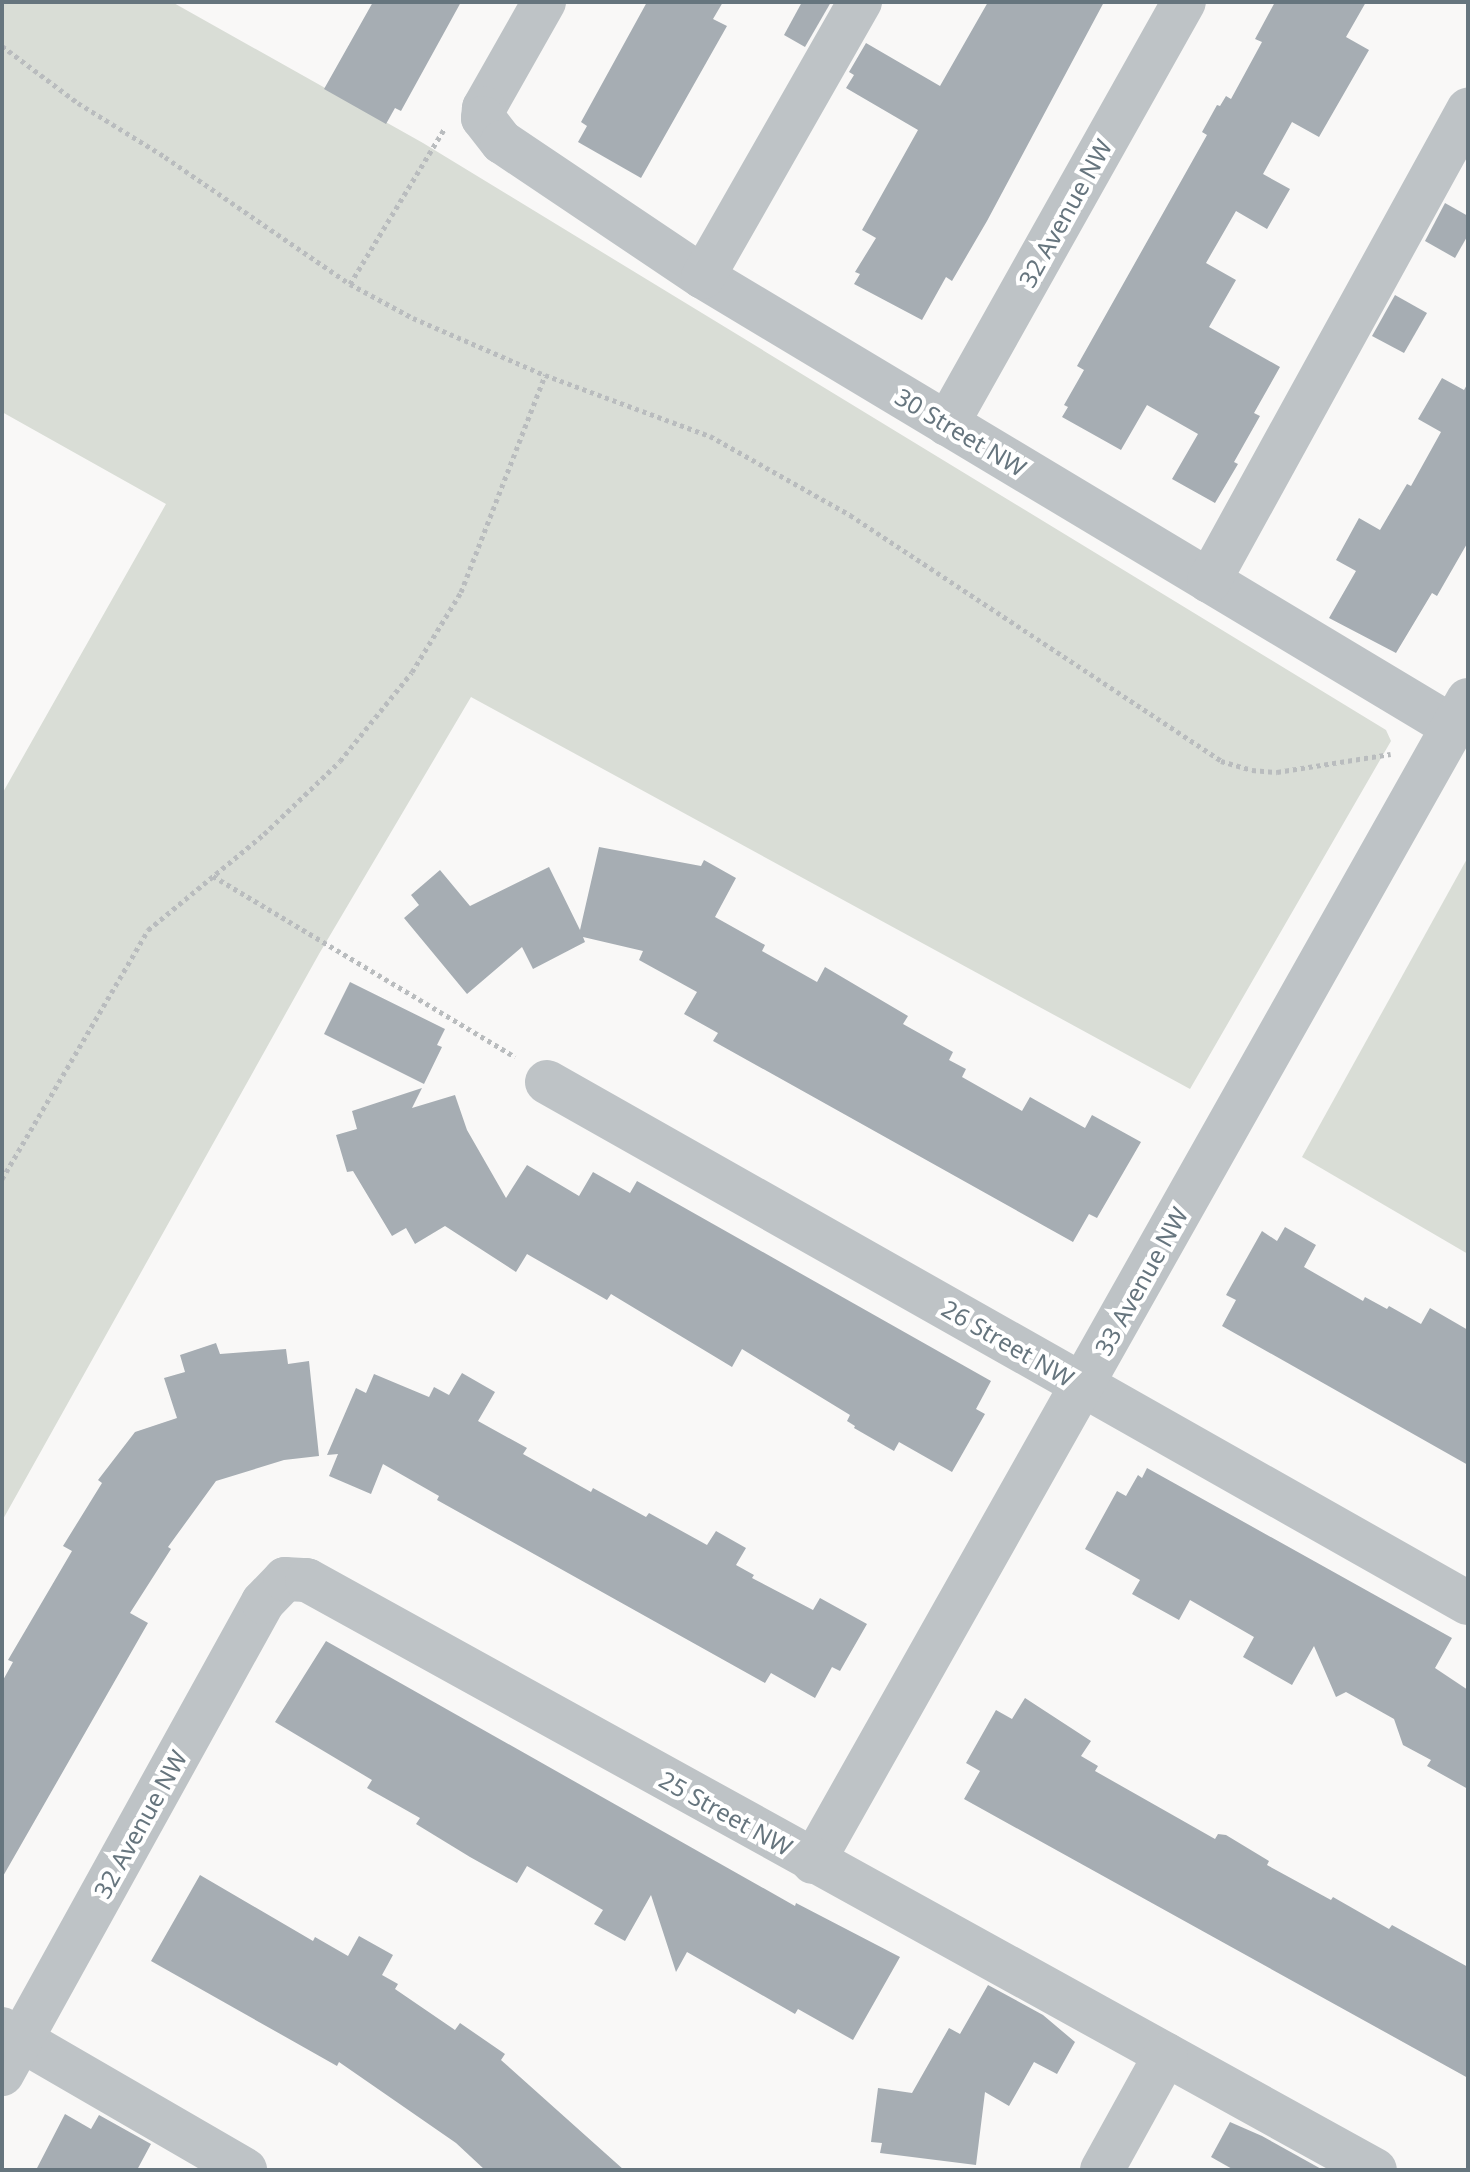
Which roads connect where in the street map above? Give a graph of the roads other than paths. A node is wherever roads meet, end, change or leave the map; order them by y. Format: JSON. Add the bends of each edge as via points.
{"nodes":[{"id":1,"x":544,"y":2,"type":"edge"},
{"id":2,"x":860,"y":2,"type":"edge"},
{"id":3,"x":1184,"y":2,"type":"edge"},
{"id":4,"x":1468,"y":110,"type":"edge"},
{"id":5,"x":703,"y":277,"type":"junction"},
{"id":6,"x":947,"y":424,"type":"junction"},
{"id":7,"x":1209,"y":581,"type":"junction"},
{"id":8,"x":1461,"y":714,"type":"edge"},
{"id":9,"x":547,"y":1082,"type":"road end"},
{"id":10,"x":1082,"y":1385,"type":"junction"},
{"id":11,"x":285,"y":1579,"type":"joint"},
{"id":12,"x":1468,"y":1603,"type":"edge"},
{"id":13,"x":813,"y":1862,"type":"junction"},
{"id":14,"x":8,"y":2048,"type":"edge"},
{"id":15,"x":1166,"y":2054,"type":"junction"},
{"id":16,"x":245,"y":2170,"type":"edge"},
{"id":17,"x":1102,"y":2170,"type":"edge"},
{"id":18,"x":1375,"y":2170,"type":"edge"}],
"edges":[{"from":1,"to":5,"type":"street","name":"30 Street NW","via":[[483,118],[502,142]]},
{"from":2,"to":5,"type":"street"},
{"from":3,"to":6,"type":"street","name":"32 Avenue NW"},
{"from":4,"to":7,"type":"street"},
{"from":5,"to":6,"type":"street","name":"30 Street NW"},
{"from":6,"to":7,"type":"street","name":"30 Street NW"},
{"from":7,"to":8,"type":"street","name":"30 Street NW"},
{"from":8,"to":10,"type":"street","name":"33 Avenue NW"},
{"from":9,"to":10,"type":"street","name":"26 Street NW"},
{"from":10,"to":12,"type":"street","name":"26 Street NW"},
{"from":10,"to":13,"type":"street","name":"33 Avenue NW"},
{"from":11,"to":13,"type":"street","name":"25 Street NW","via":[[307,1580],[328,1591]]},
{"from":11,"to":14,"type":"street","name":"32 Avenue NW","via":[[263,1602]]},
{"from":13,"to":15,"type":"street","name":"25 Street NW"},
{"from":14,"to":16,"type":"street"},
{"from":15,"to":17,"type":"street"},
{"from":15,"to":18,"type":"street","name":"25 Street NW"}]}
